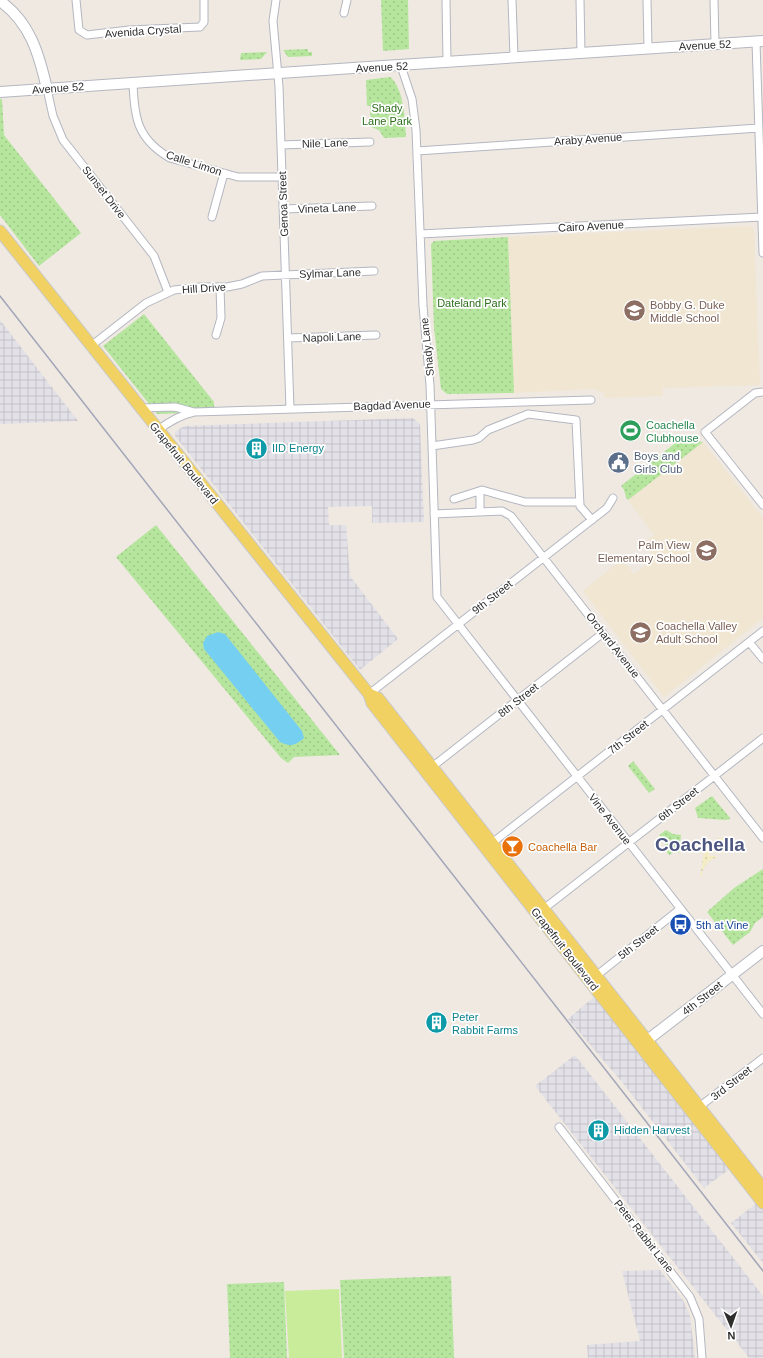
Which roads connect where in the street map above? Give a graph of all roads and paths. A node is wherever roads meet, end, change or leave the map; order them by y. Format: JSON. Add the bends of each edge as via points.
{"nodes":[{"id":1,"x":76,"y":0,"type":"edge"},
{"id":2,"x":204,"y":0,"type":"edge"},
{"id":3,"x":276,"y":0,"type":"edge"},
{"id":4,"x":347,"y":0,"type":"edge"},
{"id":5,"x":446,"y":0,"type":"edge"},
{"id":6,"x":512,"y":0,"type":"edge"},
{"id":7,"x":580,"y":0,"type":"edge"},
{"id":8,"x":647,"y":0,"type":"edge"},
{"id":9,"x":714,"y":0,"type":"edge"},
{"id":10,"x":0,"y":1,"type":"edge"},
{"id":11,"x":344,"y":14,"type":"dead end"},
{"id":12,"x":759,"y":42,"type":"edge"},
{"id":13,"x":715,"y":44,"type":"junction"},
{"id":14,"x":648,"y":48,"type":"junction"},
{"id":15,"x":581,"y":53,"type":"junction"},
{"id":16,"x":514,"y":57,"type":"junction"},
{"id":17,"x":447,"y":62,"type":"junction"},
{"id":18,"x":401,"y":66,"type":"junction"},
{"id":19,"x":277,"y":72,"type":"junction"},
{"id":20,"x":133,"y":82,"type":"junction"},
{"id":21,"x":47,"y":89,"type":"junction"},
{"id":22,"x":0,"y":92,"type":"edge"},
{"id":23,"x":761,"y":114,"type":"edge"},
{"id":24,"x":758,"y":128,"type":"junction"},
{"id":25,"x":370,"y":142,"type":"dead end"},
{"id":26,"x":281,"y":145,"type":"junction"},
{"id":27,"x":417,"y":151,"type":"junction"},
{"id":28,"x":224,"y":173,"type":"junction"},
{"id":29,"x":282,"y":176,"type":"junction"},
{"id":30,"x":762,"y":183,"type":"edge"},
{"id":31,"x":372,"y":206,"type":"dead end"},
{"id":32,"x":283,"y":209,"type":"junction"},
{"id":33,"x":212,"y":217,"type":"dead end"},
{"id":34,"x":762,"y":217,"type":"junction"},
{"id":35,"x":0,"y":231,"type":"edge"},
{"id":36,"x":420,"y":234,"type":"junction"},
{"id":37,"x":763,"y":253,"type":"edge"},
{"id":38,"x":374,"y":271,"type":"dead end"},
{"id":39,"x":285,"y":274,"type":"junction"},
{"id":40,"x":220,"y":287,"type":"junction"},
{"id":41,"x":168,"y":292,"type":"junction"},
{"id":42,"x":216,"y":335,"type":"dead end"},
{"id":43,"x":376,"y":335,"type":"dead end"},
{"id":44,"x":288,"y":338,"type":"junction"},
{"id":45,"x":91,"y":346,"type":"junction"},
{"id":46,"x":763,"y":392,"type":"edge"},
{"id":47,"x":591,"y":400,"type":"dead end"},
{"id":48,"x":431,"y":404,"type":"junction"},
{"id":49,"x":141,"y":408,"type":"junction"},
{"id":50,"x":290,"y":408,"type":"junction"},
{"id":51,"x":194,"y":412,"type":"junction"},
{"id":52,"x":158,"y":430,"type":"junction"},
{"id":53,"x":432,"y":446,"type":"junction"},
{"id":54,"x":480,"y":491,"type":"junction"},
{"id":55,"x":614,"y":498,"type":"dead end"},
{"id":56,"x":454,"y":499,"type":"dead end"},
{"id":57,"x":580,"y":502,"type":"junction"},
{"id":58,"x":763,"y":505,"type":"edge"},
{"id":59,"x":480,"y":512,"type":"junction"},
{"id":60,"x":434,"y":514,"type":"junction"},
{"id":61,"x":592,"y":520,"type":"junction"},
{"id":62,"x":544,"y":557,"type":"junction"},
{"id":63,"x":458,"y":624,"type":"junction"},
{"id":64,"x":763,"y":631,"type":"edge"},
{"id":65,"x":603,"y":632,"type":"junction"},
{"id":66,"x":749,"y":642,"type":"junction"},
{"id":67,"x":763,"y":660,"type":"edge"},
{"id":68,"x":369,"y":694,"type":"junction"},
{"id":69,"x":518,"y":700,"type":"junction"},
{"id":70,"x":663,"y":709,"type":"junction"},
{"id":71,"x":763,"y":738,"type":"edge"},
{"id":72,"x":432,"y":767,"type":"junction"},
{"id":73,"x":714,"y":776,"type":"junction"},
{"id":74,"x":578,"y":777,"type":"junction"},
{"id":75,"x":763,"y":838,"type":"edge"},
{"id":76,"x":492,"y":843,"type":"junction"},
{"id":77,"x":629,"y":843,"type":"junction"},
{"id":78,"x":680,"y":909,"type":"junction"},
{"id":79,"x":541,"y":912,"type":"junction"},
{"id":80,"x":763,"y":951,"type":"edge"},
{"id":81,"x":732,"y":975,"type":"junction"},
{"id":82,"x":596,"y":976,"type":"junction"},
{"id":83,"x":763,"y":1014,"type":"edge"},
{"id":84,"x":644,"y":1043,"type":"junction"},
{"id":85,"x":763,"y":1058,"type":"edge"},
{"id":86,"x":699,"y":1107,"type":"junction"},
{"id":87,"x":559,"y":1127,"type":"dead end"},
{"id":88,"x":762,"y":1184,"type":"edge"},
{"id":89,"x":763,"y":1203,"type":"edge"},
{"id":90,"x":702,"y":1358,"type":"edge"}],
"edges":[{"from":1,"to":2,"type":"street","name":"Avenida Crystal","via":[[78,24],[82,34],[91,35],[129,30],[196,28],[203,25]]},
{"from":3,"to":19,"type":"street","name":"Genoa Street","via":[[273,21]]},
{"from":4,"to":11,"type":"street"},
{"from":5,"to":17,"type":"street"},
{"from":6,"to":16,"type":"street"},
{"from":7,"to":15,"type":"street"},
{"from":8,"to":14,"type":"street"},
{"from":9,"to":13,"type":"street"},
{"from":10,"to":21,"type":"main road","via":[[21,20],[30,33]]},
{"from":12,"to":13,"type":"main road","name":"Avenue 52"},
{"from":12,"to":23,"type":"street"},
{"from":13,"to":14,"type":"main road","name":"Avenue 52"},
{"from":14,"to":15,"type":"main road","name":"Avenue 52"},
{"from":15,"to":16,"type":"main road","name":"Avenue 52"},
{"from":16,"to":17,"type":"main road","name":"Avenue 52"},
{"from":17,"to":18,"type":"main road","name":"Avenue 52"},
{"from":18,"to":19,"type":"main road","name":"Avenue 52"},
{"from":18,"to":27,"type":"street","name":"Shady Lane","via":[[415,111]]},
{"from":19,"to":20,"type":"main road","name":"Avenue 52"},
{"from":19,"to":26,"type":"street","name":"Genoa Street"},
{"from":20,"to":21,"type":"main road","name":"Avenue 52"},
{"from":20,"to":28,"type":"street","name":"Calle Limon","via":[[136,118],[143,134],[153,146],[170,158]]},
{"from":21,"to":22,"type":"main road","name":"Avenue 52"},
{"from":21,"to":41,"type":"street","name":"Sunset Drive","via":[[53,116],[63,140],[154,256]]},
{"from":23,"to":24,"type":"street"},
{"from":24,"to":27,"type":"street","name":"Araby Avenue"},
{"from":24,"to":30,"type":"street"},
{"from":25,"to":26,"type":"street","name":"Nile Lane"},
{"from":26,"to":29,"type":"street","name":"Genoa Street"},
{"from":27,"to":36,"type":"street","name":"Shady Lane"},
{"from":28,"to":29,"type":"street","name":"Calle Limon","via":[[246,178]]},
{"from":28,"to":33,"type":"street"},
{"from":29,"to":32,"type":"street","name":"Genoa Street"},
{"from":30,"to":34,"type":"street"},
{"from":31,"to":32,"type":"street","name":"Vineta Lane"},
{"from":32,"to":39,"type":"street","name":"Genoa Street"},
{"from":34,"to":36,"type":"street","name":"Cairo Avenue"},
{"from":34,"to":37,"type":"street"},
{"from":35,"to":45,"type":"main road","name":"Grapefruit Boulevard"},
{"from":36,"to":48,"type":"street","name":"Shady Lane","via":[[424,327]]},
{"from":38,"to":39,"type":"street","name":"Sylmar Lane"},
{"from":39,"to":40,"type":"street","name":"Hill Drive","via":[[262,276],[242,284]]},
{"from":39,"to":44,"type":"street","name":"Genoa Street"},
{"from":40,"to":41,"type":"street","name":"Hill Drive","via":[[193,287]]},
{"from":40,"to":42,"type":"street","via":[[221,318]]},
{"from":41,"to":45,"type":"street","name":"Hill Drive","via":[[146,303]]},
{"from":43,"to":44,"type":"street","name":"Napoli Lane"},
{"from":44,"to":50,"type":"street","name":"Genoa Street"},
{"from":45,"to":49,"type":"main road","name":"Grapefruit Boulevard"},
{"from":46,"to":58,"type":"street","via":[[755,392],[705,432]]},
{"from":47,"to":48,"type":"street","name":"Bagdad Avenue"},
{"from":48,"to":50,"type":"street","name":"Bagdad Avenue"},
{"from":48,"to":53,"type":"street","name":"Shady Lane"},
{"from":49,"to":51,"type":"street","name":"Bagdad Avenue","via":[[175,407]]},
{"from":49,"to":52,"type":"main road","name":"Grapefruit Boulevard"},
{"from":50,"to":51,"type":"street","name":"Bagdad Avenue"},
{"from":51,"to":52,"type":"street","name":"Bagdad Avenue","via":[[183,414]]},
{"from":52,"to":68,"type":"main road","name":"Grapefruit Boulevard"},
{"from":53,"to":57,"type":"street","via":[[479,438],[488,430],[528,414],[576,420]]},
{"from":53,"to":60,"type":"street","name":"Shady Lane"},
{"from":54,"to":56,"type":"street"},
{"from":54,"to":57,"type":"street","via":[[487,490],[534,503]]},
{"from":54,"to":59,"type":"street"},
{"from":55,"to":61,"type":"street","name":"9th Street","via":[[607,508]]},
{"from":57,"to":61,"type":"street","via":[[580,506]]},
{"from":59,"to":60,"type":"street","name":"Orchard Avenue"},
{"from":59,"to":62,"type":"street","name":"Orchard Avenue","via":[[502,511],[509,514]]},
{"from":60,"to":63,"type":"street","name":"Shady Lane","via":[[437,597]]},
{"from":61,"to":62,"type":"street","name":"9th Street"},
{"from":62,"to":63,"type":"street","name":"9th Street"},
{"from":62,"to":65,"type":"street","name":"Orchard Avenue"},
{"from":63,"to":68,"type":"street","name":"9th Street"},
{"from":63,"to":69,"type":"street","name":"Vine Avenue"},
{"from":64,"to":66,"type":"street","name":"7th Street"},
{"from":65,"to":69,"type":"street","name":"8th Street"},
{"from":65,"to":70,"type":"street","name":"Orchard Avenue"},
{"from":66,"to":67,"type":"street"},
{"from":66,"to":70,"type":"street","name":"7th Street"},
{"from":68,"to":72,"type":"main road","name":"Grapefruit Boulevard","via":[[378,698]]},
{"from":68,"to":79,"type":"main road","name":"Grapefruit Boulevard","via":[[372,703]]},
{"from":69,"to":72,"type":"street","name":"8th Street"},
{"from":69,"to":74,"type":"street","name":"Vine Avenue"},
{"from":70,"to":73,"type":"street","name":"Orchard Avenue"},
{"from":70,"to":74,"type":"street","name":"7th Street"},
{"from":71,"to":73,"type":"street","name":"6th Street"},
{"from":72,"to":76,"type":"main road","name":"Grapefruit Boulevard"},
{"from":73,"to":75,"type":"street","name":"Orchard Avenue"},
{"from":73,"to":77,"type":"street","name":"6th Street"},
{"from":74,"to":76,"type":"street","name":"7th Street"},
{"from":74,"to":77,"type":"street","name":"Vine Avenue"},
{"from":76,"to":79,"type":"main road","name":"Grapefruit Boulevard"},
{"from":77,"to":78,"type":"street","name":"Vine Avenue"},
{"from":77,"to":79,"type":"street","name":"6th Street"},
{"from":78,"to":81,"type":"street","name":"Vine Avenue"},
{"from":78,"to":82,"type":"street","name":"5th Street"},
{"from":79,"to":82,"type":"main road","name":"Grapefruit Boulevard"},
{"from":79,"to":84,"type":"main road","name":"Grapefruit Boulevard"},
{"from":80,"to":81,"type":"main road","name":"4th Street"},
{"from":81,"to":83,"type":"street","name":"Vine Avenue"},
{"from":81,"to":84,"type":"main road","name":"4th Street"},
{"from":82,"to":84,"type":"main road","name":"Grapefruit Boulevard"},
{"from":84,"to":86,"type":"main road","name":"Grapefruit Boulevard"},
{"from":84,"to":89,"type":"main road","name":"Grapefruit Boulevard"},
{"from":85,"to":86,"type":"street","name":"3rd Street"},
{"from":86,"to":88,"type":"main road","name":"Grapefruit Boulevard"},
{"from":87,"to":90,"type":"street","name":"Peter Rabbit Lane","via":[[690,1297],[700,1325]]}]}
